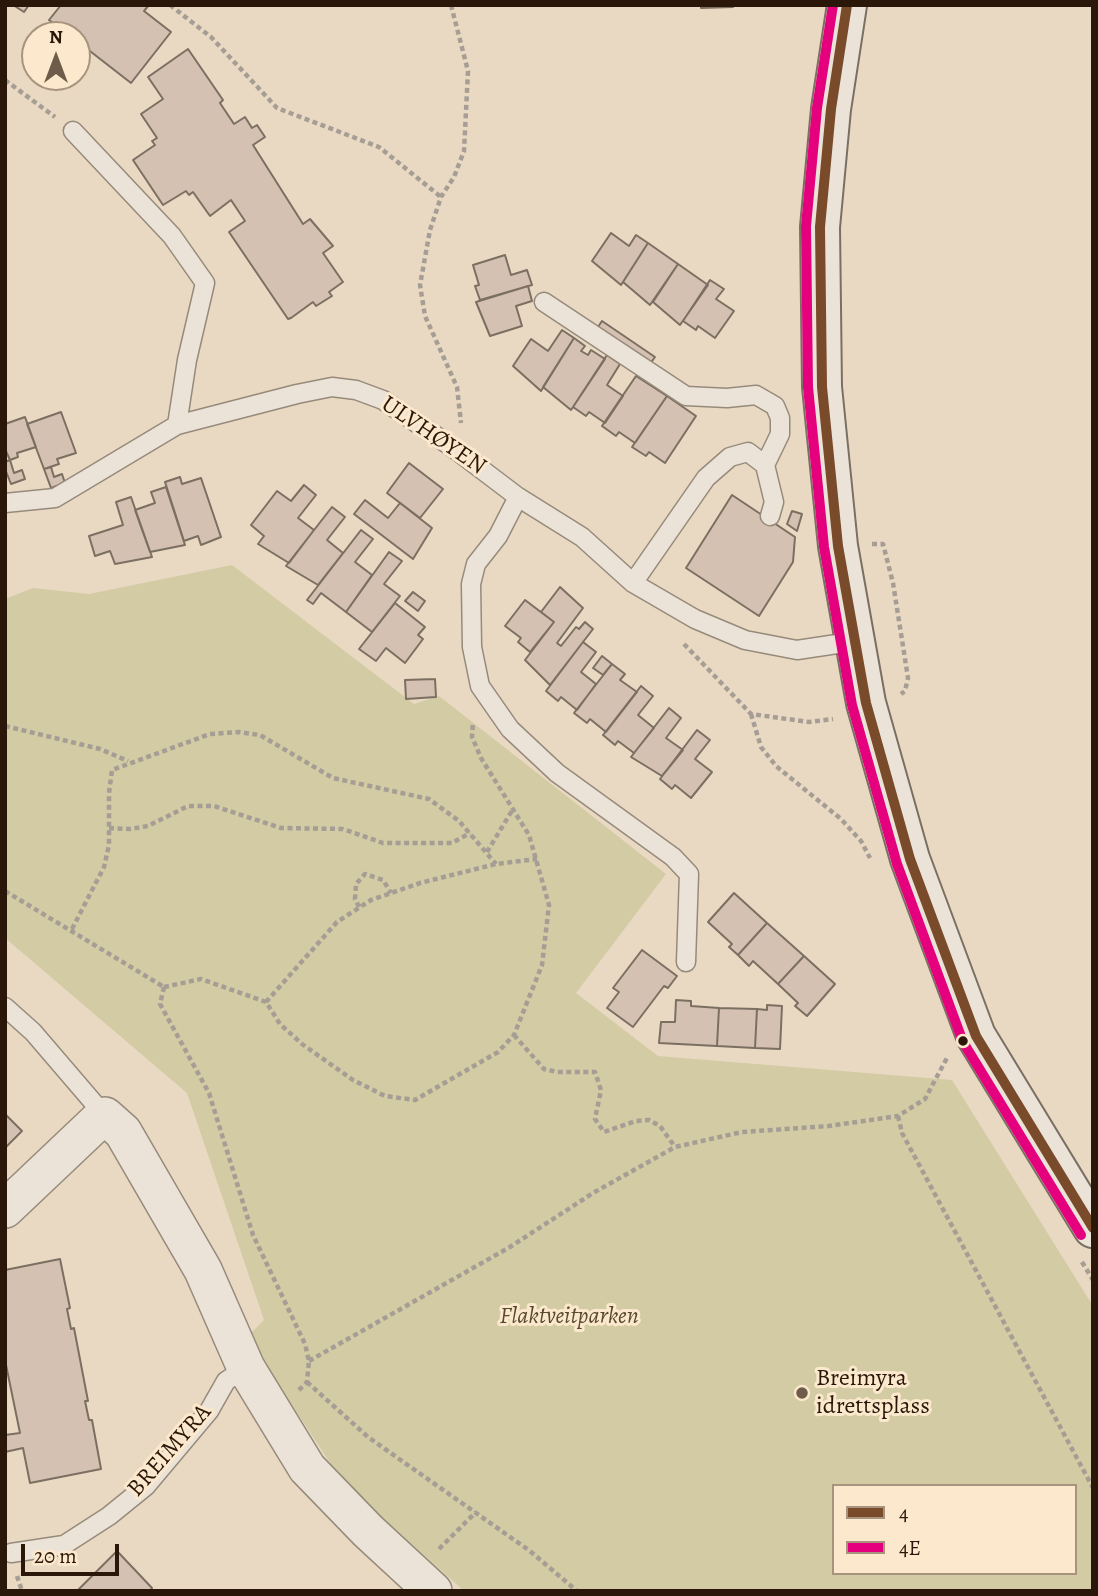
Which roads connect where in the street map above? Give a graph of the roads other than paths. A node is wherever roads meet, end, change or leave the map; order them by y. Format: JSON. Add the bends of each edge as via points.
{"nodes":[{"id":1,"x":847,"y":5,"type":"edge"},
{"id":2,"x":72,"y":131,"type":"road end"},
{"id":3,"x":544,"y":302,"type":"dead end"},
{"id":4,"x":177,"y":425,"type":"junction"},
{"id":5,"x":765,"y":466,"type":"junction"},
{"id":6,"x":518,"y":497,"type":"junction"},
{"id":7,"x":5,"y":503,"type":"edge"},
{"id":8,"x":770,"y":516,"type":"dead end"},
{"id":9,"x":633,"y":583,"type":"junction"},
{"id":10,"x":857,"y":641,"type":"junction"},
{"id":11,"x":686,"y":962,"type":"dead end"},
{"id":12,"x":5,"y":1007,"type":"edge"},
{"id":13,"x":105,"y":1116,"type":"junction"},
{"id":14,"x":5,"y":1209,"type":"edge"},
{"id":15,"x":1093,"y":1228,"type":"edge"},
{"id":16,"x":246,"y":1368,"type":"junction"},
{"id":17,"x":11,"y":1553,"type":"dead end"},
{"id":18,"x":423,"y":1583,"type":"edge"}],
"edges":[{"from":1,"to":10,"type":"main road","via":[[820,227],[821,387],[838,546]]},
{"from":2,"to":4,"type":"lane","via":[[172,236],[205,283]]},
{"from":3,"to":5,"type":"lane","via":[[686,396],[756,394],[775,406],[780,434]]},
{"from":4,"to":6,"type":"lane","name":"ULVHØYEN","via":[[332,387],[356,390],[383,400]]},
{"from":4,"to":7,"type":"lane","name":"ULVHØYEN","via":[[55,498]]},
{"from":5,"to":8,"type":"lane","via":[[774,502]]},
{"from":5,"to":9,"type":"lane","via":[[748,452],[720,463]]},
{"from":6,"to":9,"type":"lane","name":"ULVHØYEN","via":[[582,537]]},
{"from":6,"to":11,"type":"lane","via":[[498,536],[476,564],[471,584],[472,647],[480,686],[510,729],[557,773],[673,857],[689,874]]},
{"from":9,"to":10,"type":"lane","name":"ULVHØYEN","via":[[695,619],[745,640],[797,650]]},
{"from":10,"to":15,"type":"main road","via":[[866,703],[903,835],[976,1036]]},
{"from":12,"to":13,"type":"lane","via":[[33,1032]]},
{"from":13,"to":14,"type":"street"},
{"from":13,"to":16,"type":"street","via":[[123,1132],[158,1188],[171,1220],[202,1270]]},
{"from":16,"to":17,"type":"lane","name":"BREIMYRA","via":[[226,1381],[209,1410],[146,1486],[109,1516],[64,1545]]},
{"from":16,"to":18,"type":"street","via":[[307,1468]]}]}
